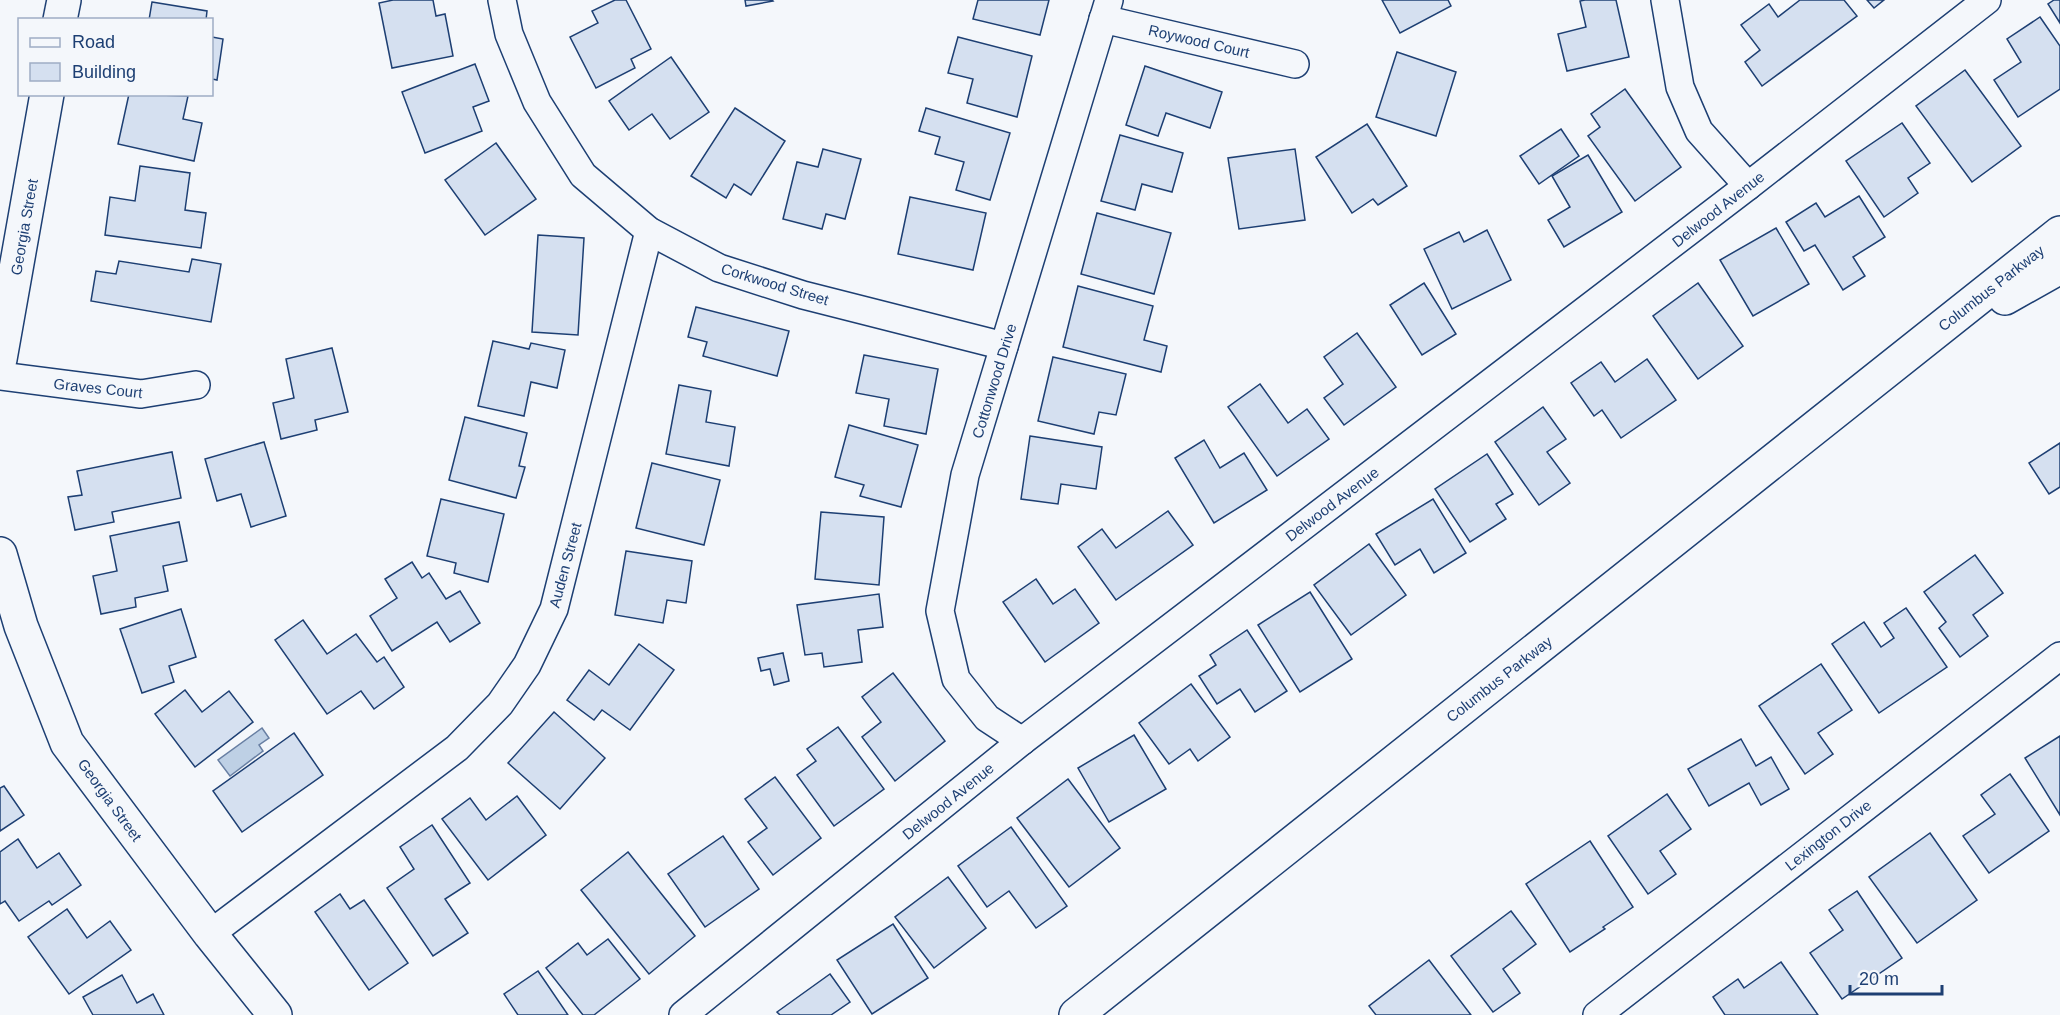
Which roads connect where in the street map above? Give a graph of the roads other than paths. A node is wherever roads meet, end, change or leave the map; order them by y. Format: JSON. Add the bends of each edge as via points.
{"nodes":[{"id":1,"x":64,"y":0,"type":"edge"},
{"id":2,"x":502,"y":0,"type":"edge"},
{"id":3,"x":1665,"y":0,"type":"edge"},
{"id":4,"x":1987,"y":0,"type":"edge"},
{"id":5,"x":1106,"y":10,"type":"edge"},
{"id":6,"x":60,"y":18,"type":"edge"},
{"id":7,"x":1295,"y":64,"type":"dead end"},
{"id":8,"x":47,"y":96,"type":"edge"},
{"id":9,"x":1748,"y":186,"type":"junction"},
{"id":10,"x":649,"y":231,"type":"junction"},
{"id":11,"x":2060,"y":233,"type":"edge"},
{"id":12,"x":2060,"y":267,"type":"edge"},
{"id":13,"x":1922,"y":344,"type":"junction"},
{"id":14,"x":1004,"y":346,"type":"junction"},
{"id":15,"x":0,"y":359,"type":"edge"},
{"id":16,"x":0,"y":376,"type":"edge"},
{"id":17,"x":196,"y":385,"type":"dead end"},
{"id":18,"x":0,"y":554,"type":"edge"},
{"id":19,"x":2060,"y":656,"type":"edge"},
{"id":20,"x":1022,"y":741,"type":"junction"},
{"id":21,"x":210,"y":934,"type":"junction"},
{"id":22,"x":276,"y":1015,"type":"edge"},
{"id":23,"x":683,"y":1015,"type":"edge"},
{"id":24,"x":1076,"y":1015,"type":"edge"},
{"id":25,"x":1597,"y":1015,"type":"edge"}],
"edges":[{"from":1,"to":6,"type":"main road"},
{"from":2,"to":10,"type":"street","name":"Corkwood Street","via":[[509,34],[537,102],[577,166]]},
{"from":3,"to":9,"type":"street","via":[[1680,87],[1699,131]]},
{"from":4,"to":9,"type":"street","name":"Delwood Avenue"},
{"from":5,"to":7,"type":"street","name":"Roywood Court"},
{"from":5,"to":14,"type":"street","name":"Cottonwood Drive"},
{"from":8,"to":15,"type":"main road","name":"Georgia Street"},
{"from":9,"to":20,"type":"street","name":"Delwood Avenue"},
{"from":10,"to":14,"type":"street","name":"Corkwood Street","via":[[719,268]]},
{"from":10,"to":21,"type":"street","name":"Auden Street","via":[[554,609],[527,665],[500,704],[457,748]]},
{"from":11,"to":13,"type":"main road","name":"Columbus Parkway"},
{"from":12,"to":13,"type":"main road","name":"Columbus Parkway"},
{"from":13,"to":24,"type":"main road","name":"Columbus Parkway"},
{"from":14,"to":20,"type":"street","name":"Cottonwood Drive","via":[[965,475],[940,611],[956,679],[987,718]]},
{"from":16,"to":17,"type":"street","name":"Graves Court","via":[[141,394]]},
{"from":18,"to":21,"type":"main road","name":"Georgia Street","via":[[21,626],[68,743]]},
{"from":19,"to":25,"type":"street","name":"Lexington Drive"},
{"from":20,"to":23,"type":"street","name":"Delwood Avenue"},
{"from":21,"to":22,"type":"main road","name":"Georgia Street"}]}
